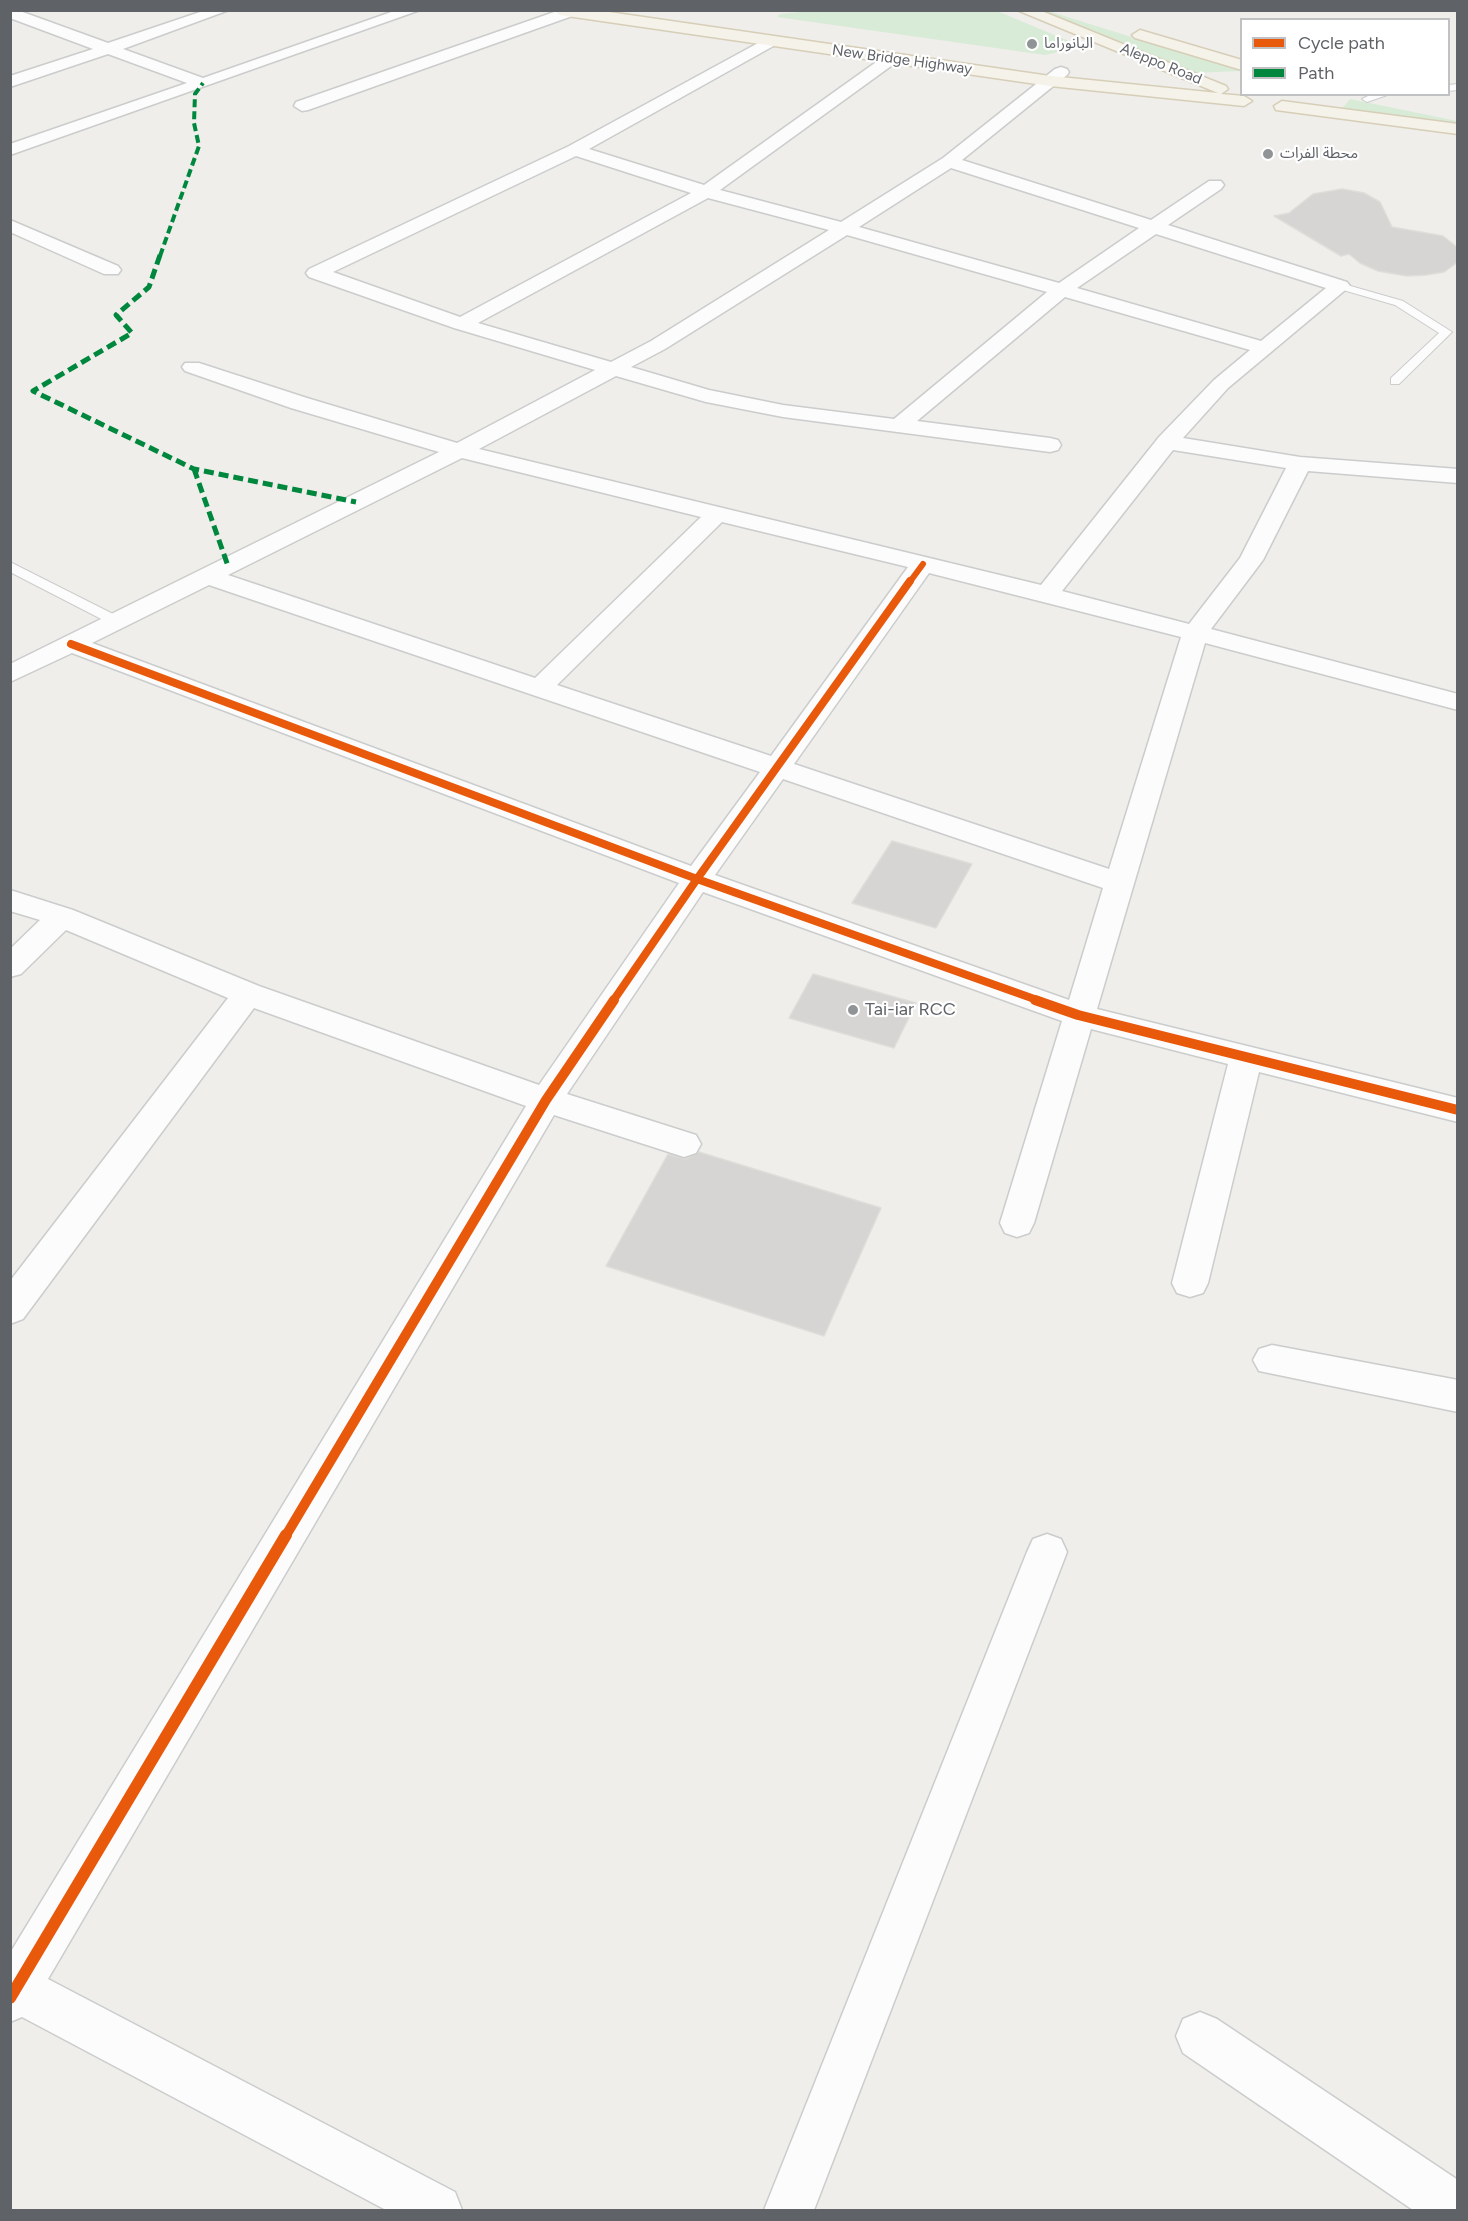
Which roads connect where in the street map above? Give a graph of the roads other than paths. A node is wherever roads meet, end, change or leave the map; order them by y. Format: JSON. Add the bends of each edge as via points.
{"nodes":[{"id":1,"x":222,"y":10,"type":"edge"},
{"id":2,"x":413,"y":10,"type":"edge"},
{"id":3,"x":622,"y":10,"type":"edge"},
{"id":4,"x":1024,"y":10,"type":"edge"},
{"id":5,"x":1062,"y":10,"type":"edge"},
{"id":6,"x":565,"y":11,"type":"edge"},
{"id":7,"x":14,"y":17,"type":"edge"},
{"id":8,"x":1095,"y":29,"type":"junction"},
{"id":9,"x":1120,"y":29,"type":"dead end"},
{"id":10,"x":771,"y":41,"type":"junction"},
{"id":11,"x":108,"y":49,"type":"junction"},
{"id":12,"x":892,"y":58,"type":"junction"},
{"id":13,"x":1097,"y":58,"type":"dead end"},
{"id":14,"x":1063,"y":73,"type":"junction"},
{"id":15,"x":1197,"y":78,"type":"junction"},
{"id":16,"x":10,"y":82,"type":"edge"},
{"id":17,"x":203,"y":83,"type":"junction"},
{"id":18,"x":1239,"y":83,"type":"edge"},
{"id":19,"x":1263,"y":96,"type":"edge"},
{"id":20,"x":1309,"y":96,"type":"edge"},
{"id":21,"x":1354,"y":96,"type":"edge"},
{"id":22,"x":1377,"y":96,"type":"edge"},
{"id":23,"x":1367,"y":99,"type":"junction"},
{"id":24,"x":303,"y":106,"type":"dead end"},
{"id":25,"x":1282,"y":106,"type":"junction"},
{"id":26,"x":1458,"y":117,"type":"edge"},
{"id":27,"x":1458,"y":129,"type":"edge"},
{"id":28,"x":10,"y":150,"type":"edge"},
{"id":29,"x":575,"y":150,"type":"junction"},
{"id":30,"x":949,"y":162,"type":"junction"},
{"id":31,"x":1215,"y":185,"type":"dead end"},
{"id":32,"x":706,"y":192,"type":"junction"},
{"id":33,"x":10,"y":225,"type":"edge"},
{"id":34,"x":844,"y":228,"type":"junction"},
{"id":35,"x":1152,"y":228,"type":"junction"},
{"id":36,"x":111,"y":270,"type":"dead end"},
{"id":37,"x":1340,"y":286,"type":"junction"},
{"id":38,"x":1063,"y":289,"type":"junction"},
{"id":39,"x":461,"y":324,"type":"junction"},
{"id":40,"x":1265,"y":348,"type":"junction"},
{"id":41,"x":192,"y":367,"type":"dead end"},
{"id":42,"x":613,"y":369,"type":"junction"},
{"id":43,"x":1395,"y":381,"type":"dead end"},
{"id":44,"x":899,"y":425,"type":"junction"},
{"id":45,"x":1167,"y":442,"type":"junction"},
{"id":46,"x":1050,"y":445,"type":"dead end"},
{"id":47,"x":459,"y":451,"type":"junction"},
{"id":48,"x":1300,"y":464,"type":"junction"},
{"id":49,"x":1458,"y":476,"type":"edge"},
{"id":50,"x":717,"y":514,"type":"junction"},
{"id":51,"x":923,"y":564,"type":"junction"},
{"id":52,"x":10,"y":566,"type":"edge"},
{"id":53,"x":207,"y":576,"type":"junction"},
{"id":54,"x":1047,"y":594,"type":"junction"},
{"id":55,"x":116,"y":621,"type":"junction"},
{"id":56,"x":1195,"y":633,"type":"junction"},
{"id":57,"x":71,"y":644,"type":"junction"},
{"id":58,"x":10,"y":674,"type":"edge"},
{"id":59,"x":539,"y":688,"type":"junction"},
{"id":60,"x":1458,"y":702,"type":"edge"},
{"id":61,"x":776,"y":768,"type":"junction"},
{"id":62,"x":697,"y":879,"type":"junction"},
{"id":63,"x":1119,"y":882,"type":"junction"},
{"id":64,"x":10,"y":900,"type":"edge"},
{"id":65,"x":62,"y":917,"type":"junction"},
{"id":66,"x":10,"y":967,"type":"edge"},
{"id":67,"x":248,"y":994,"type":"junction"},
{"id":68,"x":1078,"y":1014,"type":"junction"},
{"id":69,"x":1246,"y":1057,"type":"junction"},
{"id":70,"x":546,"y":1100,"type":"junction"},
{"id":71,"x":1458,"y":1110,"type":"edge"},
{"id":72,"x":684,"y":1144,"type":"dead end"},
{"id":73,"x":1017,"y":1222,"type":"dead end"},
{"id":74,"x":1190,"y":1282,"type":"dead end"},
{"id":75,"x":10,"y":1309,"type":"edge"},
{"id":76,"x":1272,"y":1360,"type":"dead end"},
{"id":77,"x":1458,"y":1396,"type":"edge"},
{"id":78,"x":1047,"y":1552,"type":"dead end"},
{"id":79,"x":14,"y":1993,"type":"edge"},
{"id":80,"x":1200,"y":2037,"type":"dead end"},
{"id":81,"x":437,"y":2211,"type":"edge"},
{"id":82,"x":789,"y":2211,"type":"edge"},
{"id":83,"x":1457,"y":2211,"type":"edge"}],
"edges":[{"from":1,"to":11,"type":"street"},
{"from":2,"to":17,"type":"street"},
{"from":3,"to":14,"type":"main road","name":"New Bridge Highway"},
{"from":4,"to":8,"type":"main road","name":"Aleppo Road"},
{"from":5,"to":8,"type":"main road","name":"Aleppo Road"},
{"from":6,"to":10,"type":"main road","name":"New Bridge Highway"},
{"from":6,"to":24,"type":"street"},
{"from":7,"to":11,"type":"street"},
{"from":8,"to":13,"type":"main road","via":[[1101,52]]},
{"from":8,"to":15,"type":"main road","name":"Aleppo Road"},
{"from":9,"to":18,"type":"main road","name":"Aleppo Road"},
{"from":10,"to":12,"type":"main road","name":"New Bridge Highway"},
{"from":10,"to":29,"type":"street"},
{"from":11,"to":16,"type":"street"},
{"from":11,"to":17,"type":"street"},
{"from":12,"to":14,"type":"main road","name":"New Bridge Highway"},
{"from":12,"to":32,"type":"street"},
{"from":14,"to":15,"type":"main road","name":"New Bridge Highway"},
{"from":14,"to":18,"type":"main road","name":"New Bridge Highway"},
{"from":14,"to":30,"type":"street"},
{"from":15,"to":18,"type":"main road","name":"New Bridge Highway"},
{"from":17,"to":28,"type":"street"},
{"from":19,"to":25,"type":"main road"},
{"from":20,"to":25,"type":"main road"},
{"from":21,"to":23,"type":"main road"},
{"from":22,"to":23,"type":"lane"},
{"from":23,"to":26,"type":"main road"},
{"from":25,"to":27,"type":"main road"},
{"from":29,"to":32,"type":"street"},
{"from":29,"to":39,"type":"street","via":[[316,273]]},
{"from":30,"to":34,"type":"street"},
{"from":30,"to":35,"type":"street"},
{"from":31,"to":35,"type":"street"},
{"from":32,"to":34,"type":"street"},
{"from":32,"to":39,"type":"street"},
{"from":33,"to":36,"type":"street"},
{"from":34,"to":38,"type":"street"},
{"from":34,"to":42,"type":"street"},
{"from":35,"to":37,"type":"street"},
{"from":35,"to":38,"type":"street"},
{"from":37,"to":40,"type":"street"},
{"from":37,"to":43,"type":"lane","via":[[1398,303],[1446,332]]},
{"from":38,"to":40,"type":"street"},
{"from":38,"to":44,"type":"street"},
{"from":39,"to":42,"type":"street"},
{"from":40,"to":45,"type":"street","via":[[1221,384]]},
{"from":41,"to":47,"type":"street"},
{"from":42,"to":44,"type":"street","via":[[706,396],[783,411]]},
{"from":42,"to":47,"type":"street"},
{"from":44,"to":46,"type":"street"},
{"from":45,"to":48,"type":"street"},
{"from":45,"to":54,"type":"street"},
{"from":47,"to":50,"type":"street"},
{"from":47,"to":53,"type":"street"},
{"from":48,"to":49,"type":"street"},
{"from":48,"to":56,"type":"street","via":[[1251,560]]},
{"from":50,"to":51,"type":"street"},
{"from":50,"to":59,"type":"street"},
{"from":51,"to":54,"type":"street"},
{"from":51,"to":61,"type":"street"},
{"from":52,"to":55,"type":"lane"},
{"from":53,"to":55,"type":"street"},
{"from":53,"to":59,"type":"street"},
{"from":54,"to":56,"type":"street"},
{"from":55,"to":57,"type":"street"},
{"from":56,"to":60,"type":"street"},
{"from":56,"to":63,"type":"street"},
{"from":57,"to":58,"type":"street"},
{"from":57,"to":62,"type":"street"},
{"from":59,"to":61,"type":"street"},
{"from":61,"to":62,"type":"street"},
{"from":61,"to":63,"type":"street"},
{"from":62,"to":68,"type":"street"},
{"from":62,"to":70,"type":"street"},
{"from":63,"to":68,"type":"street"},
{"from":64,"to":65,"type":"street"},
{"from":65,"to":66,"type":"street"},
{"from":65,"to":67,"type":"street"},
{"from":67,"to":70,"type":"street"},
{"from":67,"to":75,"type":"street"},
{"from":68,"to":69,"type":"street"},
{"from":68,"to":73,"type":"street"},
{"from":69,"to":71,"type":"street"},
{"from":69,"to":74,"type":"street"},
{"from":70,"to":72,"type":"street"},
{"from":70,"to":79,"type":"street"},
{"from":76,"to":77,"type":"street"},
{"from":78,"to":82,"type":"street"},
{"from":79,"to":81,"type":"street"},
{"from":80,"to":83,"type":"street"}]}
